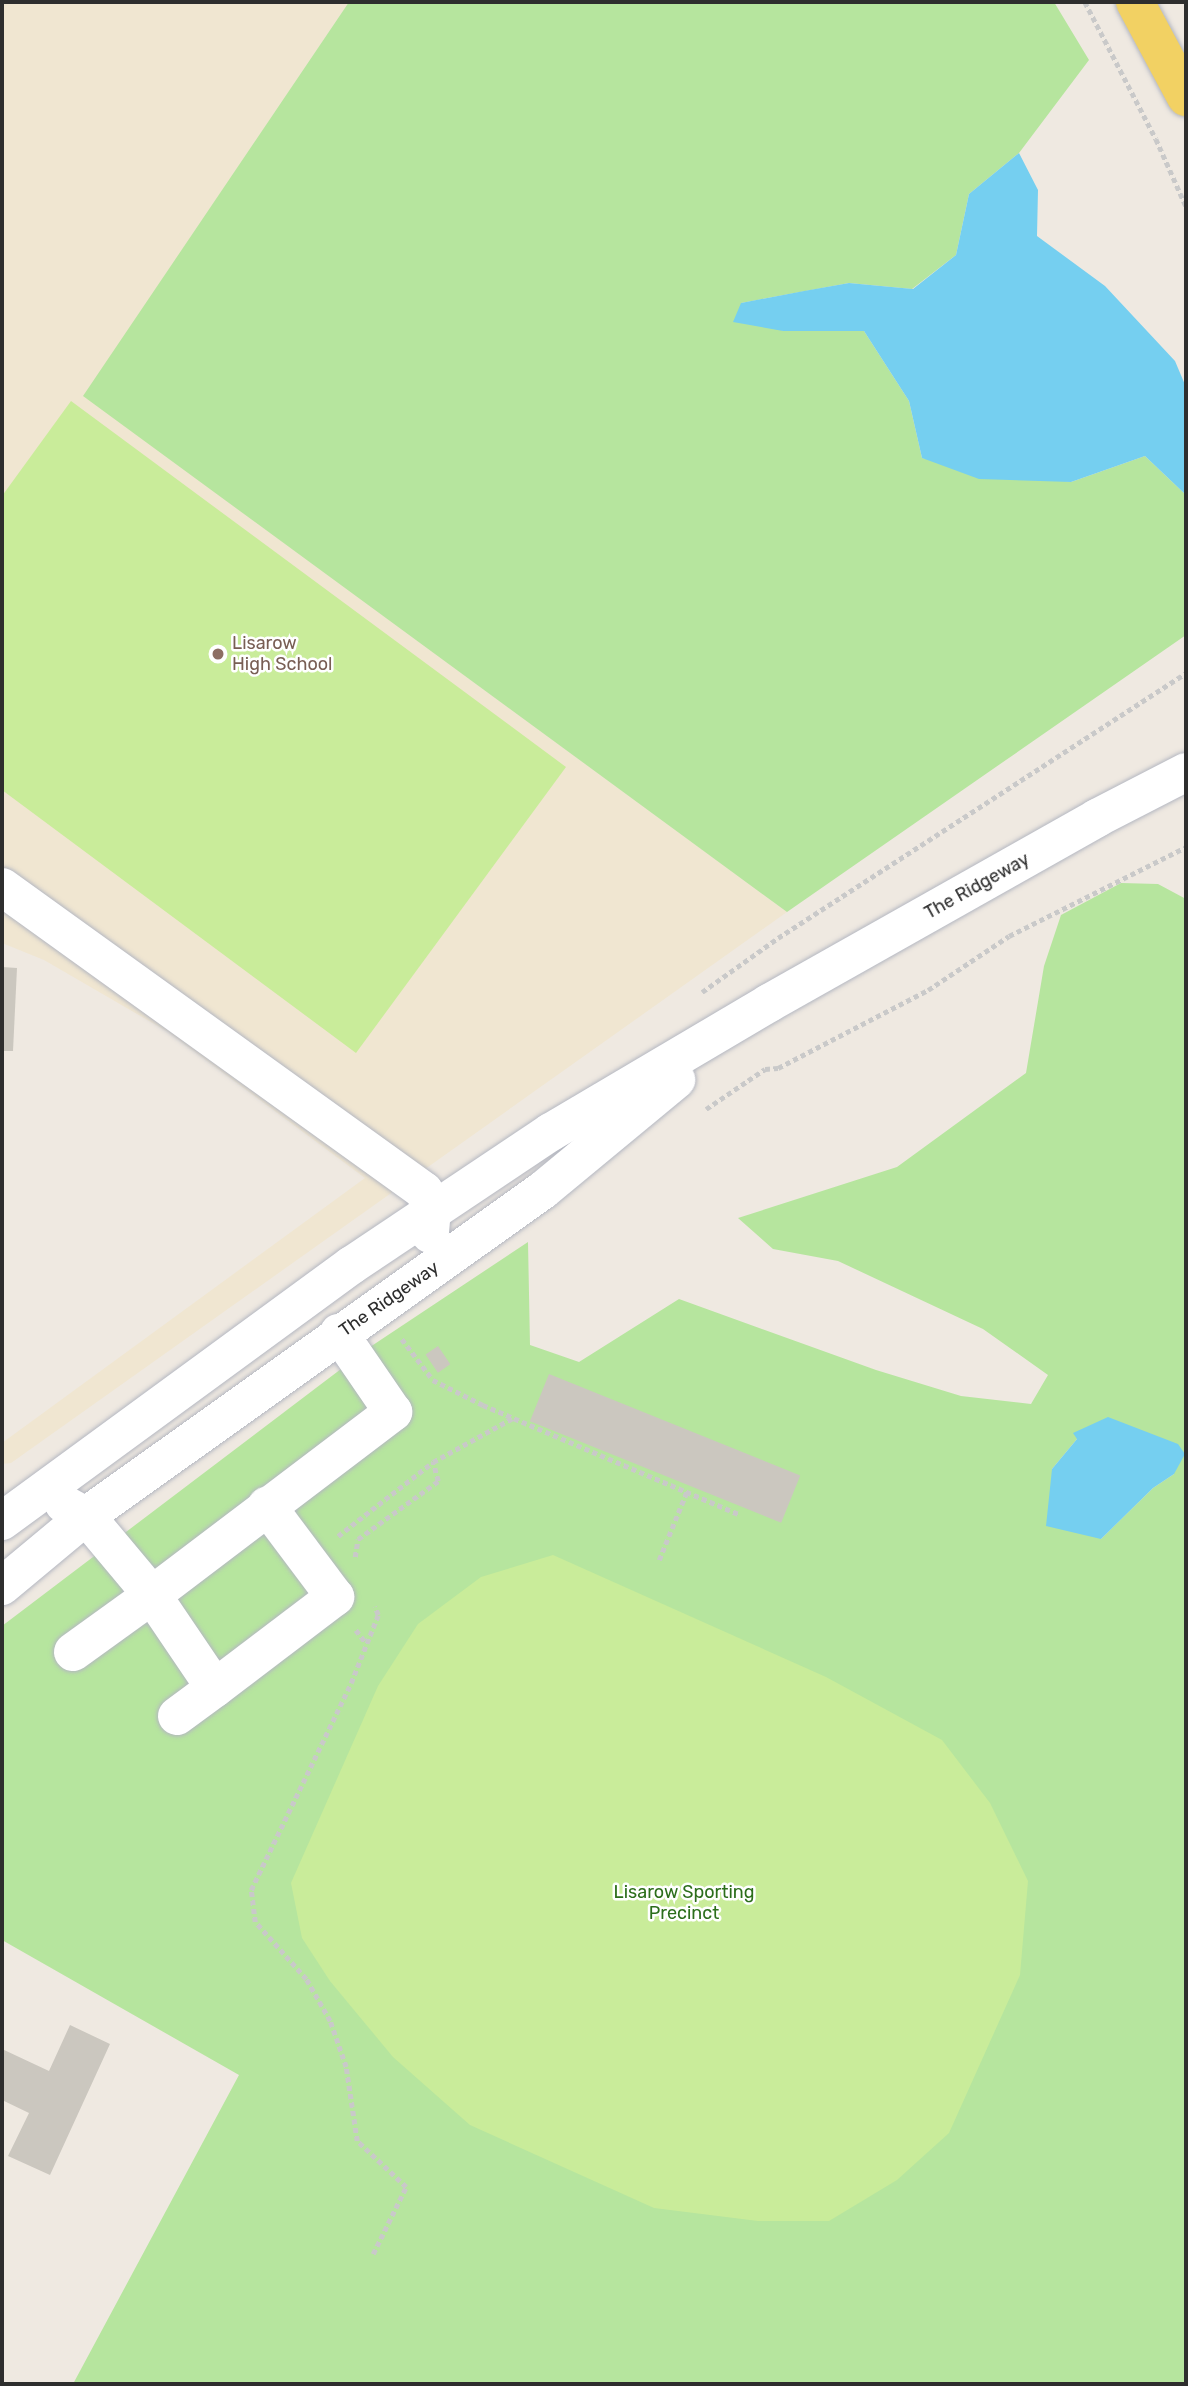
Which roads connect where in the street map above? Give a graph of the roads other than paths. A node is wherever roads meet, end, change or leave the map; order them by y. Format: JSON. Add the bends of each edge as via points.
{"nodes":[{"id":1,"x":1135,"y":2,"type":"edge"},
{"id":2,"x":1186,"y":97,"type":"edge"},
{"id":3,"x":1186,"y":772,"type":"edge"},
{"id":4,"x":2,"y":887,"type":"edge"},
{"id":5,"x":769,"y":1003,"type":"junction"},
{"id":6,"x":432,"y":1209,"type":"junction"},
{"id":7,"x":421,"y":1277,"type":"junction"},
{"id":8,"x":339,"y":1334,"type":"junction"},
{"id":9,"x":267,"y":1506,"type":"junction"},
{"id":10,"x":86,"y":1516,"type":"junction"},
{"id":11,"x":2,"y":1521,"type":"edge"},
{"id":12,"x":2,"y":1536,"type":"edge"},
{"id":13,"x":2,"y":1586,"type":"edge"},
{"id":14,"x":152,"y":1595,"type":"junction"},
{"id":15,"x":73,"y":1652,"type":"dead end"},
{"id":16,"x":215,"y":1688,"type":"junction"},
{"id":17,"x":177,"y":1716,"type":"dead end"}],
"edges":[{"from":1,"to":2,"type":"main road"},
{"from":3,"to":5,"type":"street","name":"The Ridgeway"},
{"from":4,"to":6,"type":"street","via":[[424,1191]]},
{"from":5,"to":6,"type":"street","name":"The Ridgeway","via":[[551,1132]]},
{"from":5,"to":7,"type":"street","name":"The Ridgeway","via":[[543,1190]]},
{"from":6,"to":7,"type":"street","via":[[430,1246]]},
{"from":6,"to":11,"type":"street","name":"The Ridgeway"},
{"from":7,"to":8,"type":"street","name":"The Ridgeway"},
{"from":8,"to":9,"type":"street","via":[[393,1412]]},
{"from":8,"to":10,"type":"street","name":"The Ridgeway"},
{"from":9,"to":14,"type":"street"},
{"from":9,"to":16,"type":"street","via":[[335,1597]]},
{"from":10,"to":12,"type":"street","via":[[64,1504],[21,1540]]},
{"from":10,"to":13,"type":"street","name":"The Ridgeway"},
{"from":10,"to":14,"type":"street"},
{"from":14,"to":15,"type":"street"},
{"from":14,"to":16,"type":"street"},
{"from":16,"to":17,"type":"street"}]}
